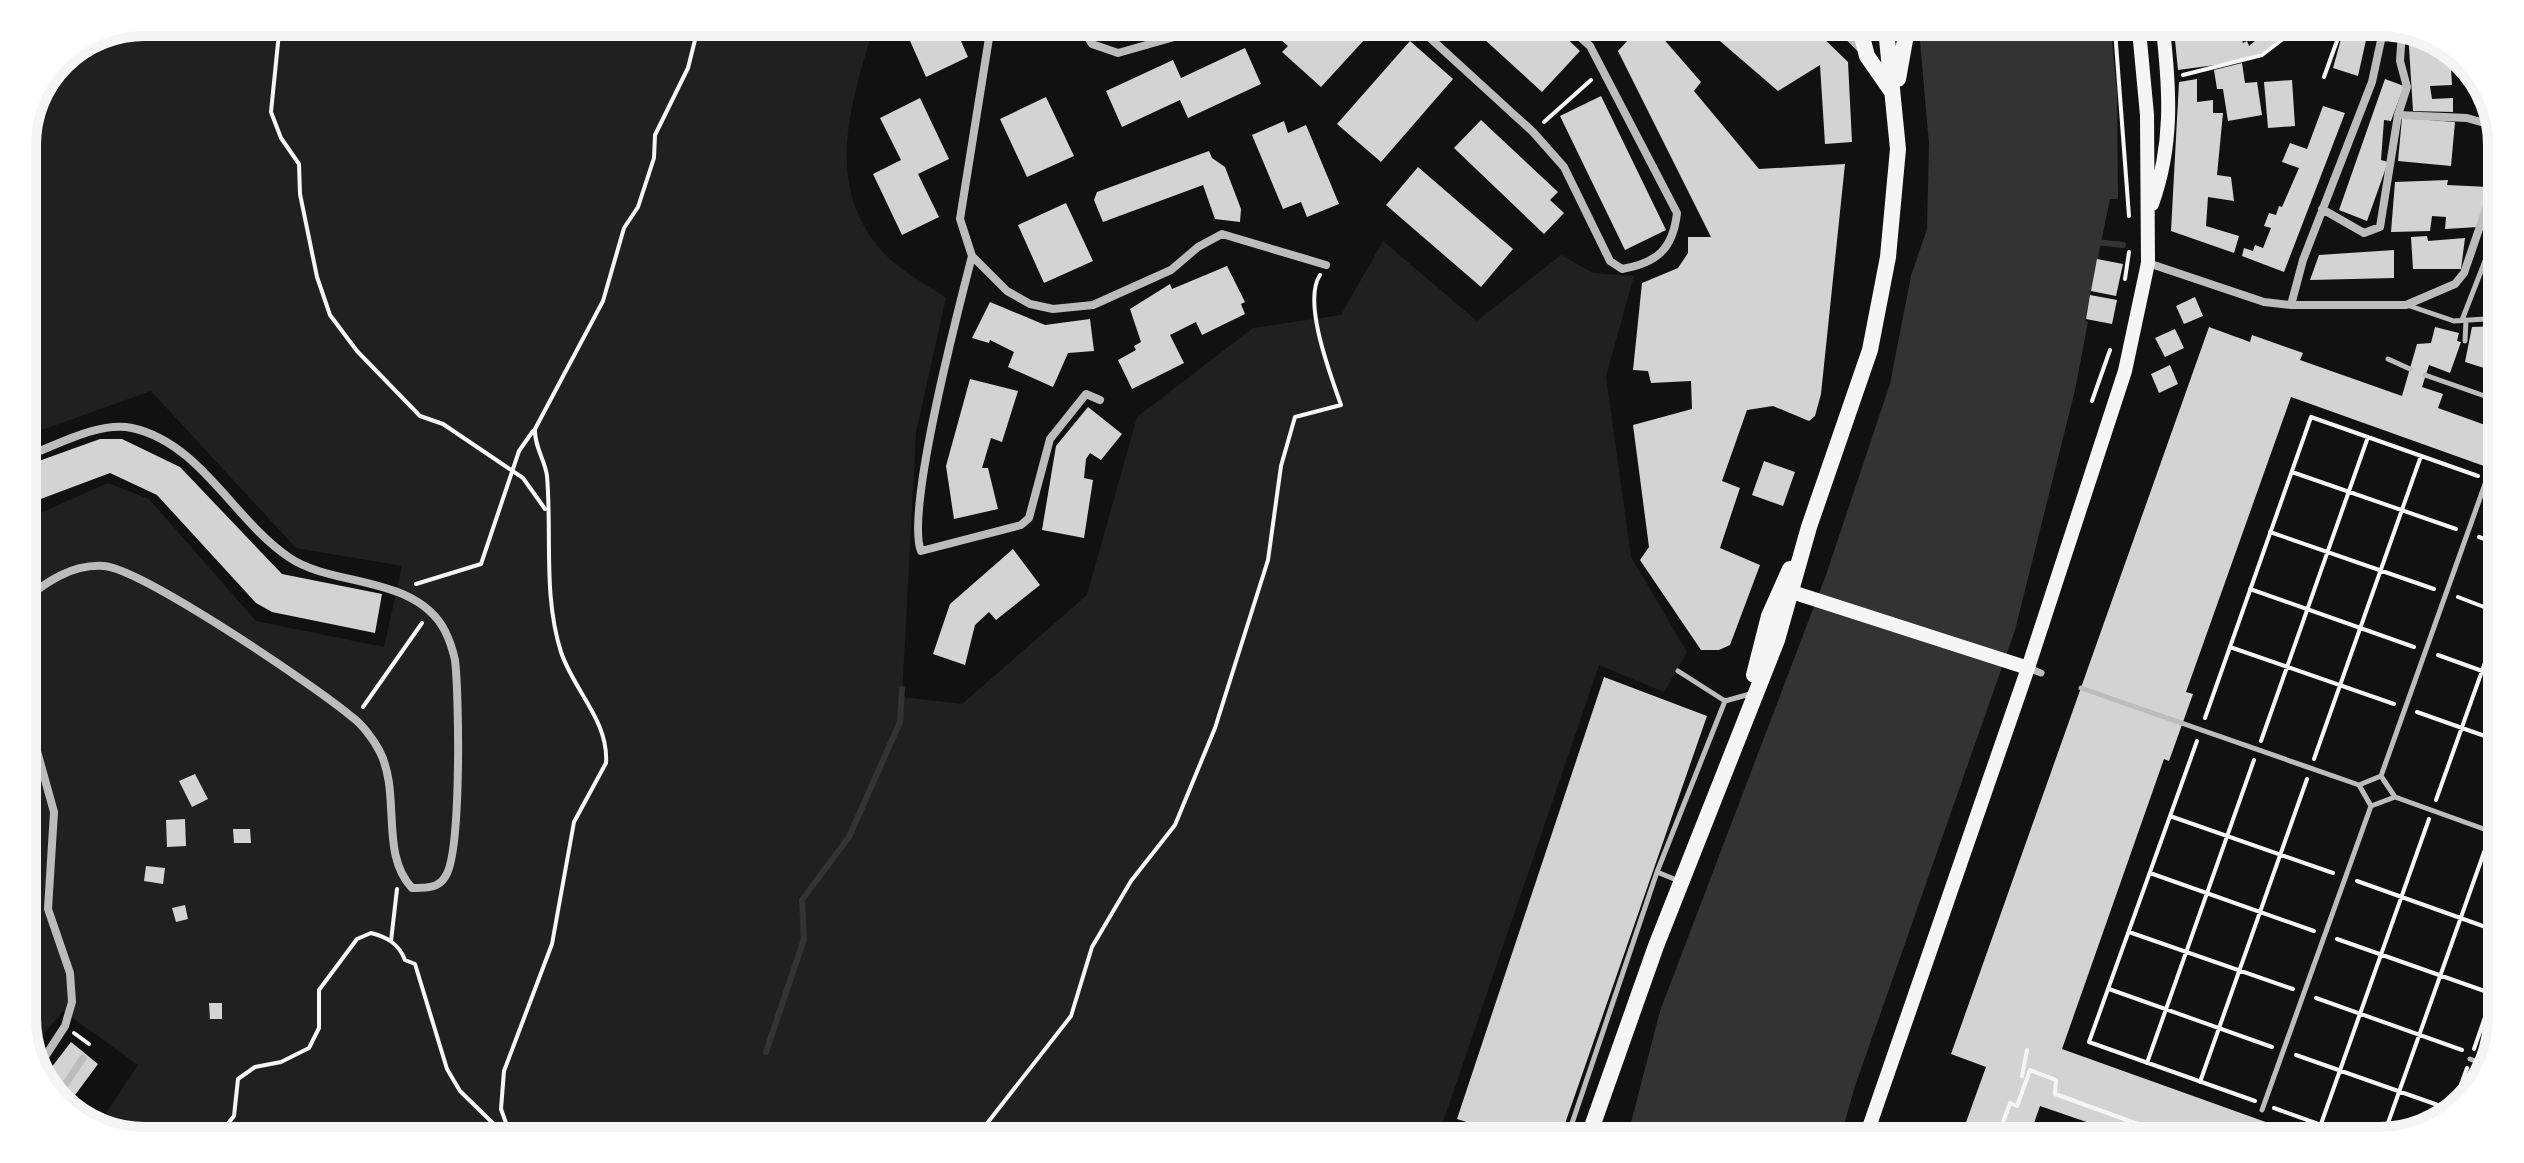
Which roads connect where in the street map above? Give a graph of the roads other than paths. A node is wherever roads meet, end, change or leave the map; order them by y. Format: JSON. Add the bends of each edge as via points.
{"nodes":[{"id":1,"x":990,"y":36,"type":"edge"},
{"id":2,"x":1087,"y":36,"type":"edge"},
{"id":3,"x":1186,"y":36,"type":"edge"},
{"id":4,"x":1428,"y":36,"type":"edge"},
{"id":5,"x":1579,"y":36,"type":"edge"},
{"id":6,"x":1848,"y":36,"type":"edge"},
{"id":7,"x":1862,"y":36,"type":"edge"},
{"id":8,"x":1887,"y":36,"type":"edge"},
{"id":9,"x":1906,"y":36,"type":"edge"},
{"id":10,"x":2140,"y":36,"type":"edge"},
{"id":11,"x":2164,"y":36,"type":"edge"},
{"id":12,"x":2382,"y":36,"type":"edge"},
{"id":13,"x":2402,"y":38,"type":"edge"},
{"id":14,"x":1867,"y":56,"type":"junction"},
{"id":15,"x":1895,"y":97,"type":"junction"},
{"id":16,"x":2398,"y":115,"type":"junction"},
{"id":17,"x":2486,"y":123,"type":"edge"},
{"id":18,"x":2488,"y":203,"type":"edge"},
{"id":19,"x":2322,"y":209,"type":"junction"},
{"id":20,"x":2149,"y":212,"type":"junction"},
{"id":21,"x":2488,"y":255,"type":"edge"},
{"id":22,"x":972,"y":256,"type":"junction"},
{"id":23,"x":2148,"y":263,"type":"junction"},
{"id":24,"x":1326,"y":265,"type":"road end"},
{"id":25,"x":2291,"y":305,"type":"junction"},
{"id":26,"x":2406,"y":305,"type":"junction"},
{"id":27,"x":2488,"y":319,"type":"edge"},
{"id":28,"x":2464,"y":320,"type":"junction"},
{"id":29,"x":2465,"y":341,"type":"dead end"},
{"id":30,"x":2388,"y":359,"type":"dead end"},
{"id":31,"x":2410,"y":369,"type":"dead end"},
{"id":32,"x":2425,"y":375,"type":"dead end"},
{"id":33,"x":2488,"y":397,"type":"edge"},
{"id":34,"x":1100,"y":400,"type":"dead end"},
{"id":35,"x":36,"y":453,"type":"edge"},
{"id":36,"x":2488,"y":476,"type":"edge"},
{"id":37,"x":1809,"y":527,"type":"junction"},
{"id":38,"x":36,"y":592,"type":"edge"},
{"id":39,"x":1792,"y":592,"type":"junction"},
{"id":40,"x":1678,"y":671,"type":"dead end"},
{"id":41,"x":2035,"y":671,"type":"junction"},
{"id":42,"x":2081,"y":688,"type":"dead end"},
{"id":43,"x":1750,"y":694,"type":"junction"},
{"id":44,"x":1725,"y":701,"type":"junction"},
{"id":45,"x":1747,"y":720,"type":"junction"},
{"id":46,"x":36,"y":749,"type":"edge"},
{"id":47,"x":2381,"y":776,"type":"junction"},
{"id":48,"x":2359,"y":785,"type":"junction"},
{"id":49,"x":2395,"y":797,"type":"junction"},
{"id":50,"x":2371,"y":806,"type":"junction"},
{"id":51,"x":2488,"y":830,"type":"edge"},
{"id":52,"x":1657,"y":872,"type":"junction"},
{"id":53,"x":1681,"y":882,"type":"junction"},
{"id":54,"x":83,"y":1058,"type":"dead end"},
{"id":55,"x":44,"y":1059,"type":"edge"},
{"id":56,"x":2470,"y":1059,"type":"dead end"},
{"id":57,"x":2479,"y":1062,"type":"edge"},
{"id":58,"x":63,"y":1088,"type":"edge"},
{"id":59,"x":2263,"y":1107,"type":"road end"},
{"id":60,"x":1571,"y":1127,"type":"edge"},
{"id":61,"x":1592,"y":1127,"type":"edge"},
{"id":62,"x":1869,"y":1127,"type":"edge"}],
"edges":[{"from":1,"to":22,"type":"street","via":[[960,219]]},
{"from":2,"to":3,"type":"street","via":[[1092,44],[1118,53]]},
{"from":4,"to":5,"type":"street","via":[[1564,167],[1610,261],[1622,269],[1642,266],[1667,248],[1677,213],[1590,46]]},
{"from":6,"to":14,"type":"street"},
{"from":7,"to":14,"type":"main road"},
{"from":8,"to":15,"type":"main road"},
{"from":9,"to":15,"type":"main road"},
{"from":10,"to":20,"type":"main road"},
{"from":11,"to":20,"type":"main road","via":[[2171,111],[2164,171]]},
{"from":12,"to":19,"type":"street","via":[[2372,82]]},
{"from":13,"to":16,"type":"street","via":[[2400,61],[2407,87]]},
{"from":14,"to":15,"type":"main road"},
{"from":15,"to":37,"type":"main road","via":[[1898,149],[1888,257],[1870,350]]},
{"from":16,"to":17,"type":"street"},
{"from":16,"to":19,"type":"street","via":[[2380,227],[2364,233]]},
{"from":18,"to":26,"type":"street","via":[[2464,273],[2447,289]]},
{"from":19,"to":25,"type":"street"},
{"from":20,"to":23,"type":"main road"},
{"from":21,"to":28,"type":"lane"},
{"from":22,"to":24,"type":"street","via":[[1007,291],[1053,309],[1093,305],[1171,270],[1222,234]]},
{"from":22,"to":34,"type":"street","via":[[924,478],[921,551],[1021,525],[1029,518],[1050,439],[1086,394]]},
{"from":23,"to":25,"type":"street","via":[[2264,302]]},
{"from":23,"to":41,"type":"main road","via":[[2125,371]]},
{"from":25,"to":26,"type":"street"},
{"from":26,"to":28,"type":"lane"},
{"from":27,"to":28,"type":"lane"},
{"from":28,"to":29,"type":"lane"},
{"from":30,"to":31,"type":"lane"},
{"from":32,"to":33,"type":"lane"},
{"from":35,"to":38,"type":"street","via":[[103,428],[150,434],[182,454],[290,559],[395,591],[430,611],[445,631],[455,659],[457,785],[452,856],[445,878],[431,888],[412,888],[400,875],[392,797],[380,751],[355,718],[274,661],[139,579],[106,566],[72,568]]},
{"from":36,"to":47,"type":"lane"},
{"from":37,"to":39,"type":"main road"},
{"from":37,"to":43,"type":"main road","via":[[1769,616]]},
{"from":39,"to":41,"type":"main road"},
{"from":39,"to":45,"type":"main road"},
{"from":40,"to":44,"type":"lane"},
{"from":41,"to":62,"type":"main road"},
{"from":42,"to":48,"type":"lane"},
{"from":43,"to":44,"type":"lane"},
{"from":43,"to":45,"type":"main road"},
{"from":44,"to":52,"type":"lane"},
{"from":45,"to":53,"type":"main road"},
{"from":46,"to":55,"type":"street","via":[[54,812],[48,909],[70,973],[72,1002],[65,1026]]},
{"from":47,"to":48,"type":"lane"},
{"from":47,"to":49,"type":"lane"},
{"from":48,"to":50,"type":"lane"},
{"from":49,"to":50,"type":"lane"},
{"from":49,"to":51,"type":"lane"},
{"from":50,"to":59,"type":"lane"},
{"from":52,"to":53,"type":"lane"},
{"from":52,"to":60,"type":"lane"},
{"from":53,"to":61,"type":"main road"},
{"from":54,"to":58,"type":"street"},
{"from":56,"to":57,"type":"lane"}]}
